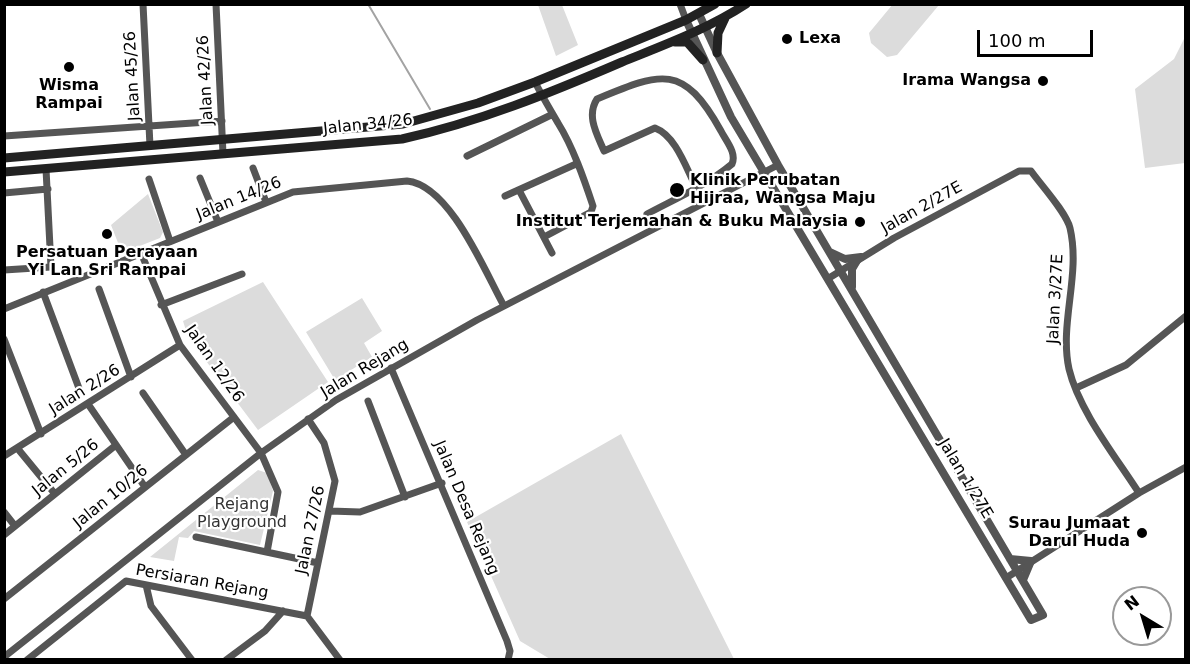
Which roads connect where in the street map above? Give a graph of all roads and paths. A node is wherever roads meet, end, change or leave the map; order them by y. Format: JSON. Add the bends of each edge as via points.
{"nodes":[{"id":1,"x":143,"y":4,"type":"edge"},
{"id":2,"x":216,"y":4,"type":"edge"},
{"id":3,"x":680,"y":4,"type":"edge"},
{"id":4,"x":715,"y":4,"type":"edge"},
{"id":5,"x":746,"y":4,"type":"edge"},
{"id":6,"x":697,"y":9,"type":"edge"},
{"id":7,"x":725,"y":18,"type":"junction"},
{"id":8,"x":686,"y":20,"type":"junction"},
{"id":9,"x":705,"y":27,"type":"junction"},
{"id":10,"x":691,"y":33,"type":"junction"},
{"id":11,"x":665,"y":44,"type":"junction"},
{"id":12,"x":717,"y":53,"type":"junction"},
{"id":13,"x":703,"y":60,"type":"junction"},
{"id":14,"x":535,"y":82,"type":"junction"},
{"id":15,"x":542,"y":97,"type":"junction"},
{"id":16,"x":551,"y":115,"type":"junction"},
{"id":17,"x":731,"y":117,"type":"junction"},
{"id":18,"x":222,"y":122,"type":"junction"},
{"id":19,"x":716,"y":124,"type":"junction"},
{"id":20,"x":149,"y":126,"type":"junction"},
{"id":21,"x":4,"y":136,"type":"edge"},
{"id":22,"x":223,"y":139,"type":"junction"},
{"id":23,"x":150,"y":146,"type":"junction"},
{"id":24,"x":223,"y":154,"type":"junction"},
{"id":25,"x":467,"y":156,"type":"dead end"},
{"id":26,"x":4,"y":158,"type":"edge"},
{"id":27,"x":576,"y":164,"type":"junction"},
{"id":28,"x":778,"y":165,"type":"junction"},
{"id":29,"x":253,"y":168,"type":"dead end"},
{"id":30,"x":46,"y":169,"type":"junction"},
{"id":31,"x":1031,"y":171,"type":"joint"},
{"id":32,"x":4,"y":172,"type":"edge"},
{"id":33,"x":765,"y":172,"type":"junction"},
{"id":34,"x":200,"y":178,"type":"dead end"},
{"id":35,"x":149,"y":179,"type":"dead end"},
{"id":36,"x":696,"y":187,"type":"junction"},
{"id":37,"x":48,"y":189,"type":"junction"},
{"id":38,"x":519,"y":190,"type":"junction"},
{"id":39,"x":4,"y":193,"type":"edge"},
{"id":40,"x":505,"y":196,"type":"dead end"},
{"id":41,"x":266,"y":202,"type":"junction"},
{"id":42,"x":647,"y":214,"type":"dead end"},
{"id":43,"x":218,"y":222,"type":"junction"},
{"id":44,"x":544,"y":237,"type":"junction"},
{"id":45,"x":171,"y":241,"type":"junction"},
{"id":46,"x":552,"y":252,"type":"dead end"},
{"id":47,"x":829,"y":252,"type":"junction"},
{"id":48,"x":141,"y":253,"type":"junction"},
{"id":49,"x":860,"y":258,"type":"junction"},
{"id":50,"x":4,"y":270,"type":"edge"},
{"id":51,"x":840,"y":271,"type":"junction"},
{"id":52,"x":242,"y":274,"type":"dead end"},
{"id":53,"x":829,"y":278,"type":"junction"},
{"id":54,"x":99,"y":289,"type":"dead end"},
{"id":55,"x":852,"y":291,"type":"junction"},
{"id":56,"x":43,"y":292,"type":"junction"},
{"id":57,"x":161,"y":305,"type":"junction"},
{"id":58,"x":504,"y":306,"type":"junction"},
{"id":59,"x":4,"y":309,"type":"edge"},
{"id":60,"x":1185,"y":316,"type":"edge"},
{"id":61,"x":4,"y":339,"type":"edge"},
{"id":62,"x":180,"y":345,"type":"junction"},
{"id":63,"x":392,"y":368,"type":"junction"},
{"id":64,"x":131,"y":377,"type":"junction"},
{"id":65,"x":1076,"y":388,"type":"junction"},
{"id":66,"x":80,"y":391,"type":"dead end"},
{"id":67,"x":143,"y":393,"type":"dead end"},
{"id":68,"x":368,"y":401,"type":"dead end"},
{"id":69,"x":88,"y":404,"type":"junction"},
{"id":70,"x":234,"y":417,"type":"junction"},
{"id":71,"x":308,"y":419,"type":"junction"},
{"id":72,"x":40,"y":434,"type":"junction"},
{"id":73,"x":116,"y":445,"type":"junction"},
{"id":74,"x":18,"y":449,"type":"junction"},
{"id":75,"x":261,"y":453,"type":"junction"},
{"id":76,"x":186,"y":455,"type":"junction"},
{"id":77,"x":4,"y":456,"type":"edge"},
{"id":78,"x":1185,"y":467,"type":"edge"},
{"id":79,"x":442,"y":483,"type":"junction"},
{"id":80,"x":145,"y":487,"type":"junction"},
{"id":81,"x":1139,"y":493,"type":"junction"},
{"id":82,"x":55,"y":494,"type":"junction"},
{"id":83,"x":405,"y":497,"type":"junction"},
{"id":84,"x":330,"y":511,"type":"junction"},
{"id":85,"x":4,"y":512,"type":"edge"},
{"id":86,"x":15,"y":526,"type":"junction"},
{"id":87,"x":4,"y":535,"type":"edge"},
{"id":88,"x":196,"y":537,"type":"dead end"},
{"id":89,"x":267,"y":552,"type":"junction"},
{"id":90,"x":1010,"y":559,"type":"junction"},
{"id":91,"x":1031,"y":561,"type":"junction"},
{"id":92,"x":318,"y":563,"type":"junction"},
{"id":93,"x":1017,"y":571,"type":"junction"},
{"id":94,"x":1006,"y":578,"type":"junction"},
{"id":95,"x":1023,"y":580,"type":"junction"},
{"id":96,"x":146,"y":585,"type":"junction"},
{"id":97,"x":4,"y":599,"type":"edge"},
{"id":98,"x":283,"y":611,"type":"junction"},
{"id":99,"x":307,"y":616,"type":"junction"},
{"id":100,"x":7,"y":655,"type":"edge"},
{"id":101,"x":15,"y":660,"type":"edge"},
{"id":102,"x":27,"y":660,"type":"edge"},
{"id":103,"x":192,"y":660,"type":"edge"},
{"id":104,"x":226,"y":660,"type":"edge"},
{"id":105,"x":340,"y":660,"type":"edge"},
{"id":106,"x":508,"y":660,"type":"edge"}],
"edges":[{"from":1,"to":20,"type":"street","name":"Jalan 45/26"},
{"from":2,"to":18,"type":"street","name":"Jalan 42/26"},
{"from":3,"to":8,"type":"street"},
{"from":4,"to":6,"type":"main road","name":"Jalan 34/26"},
{"from":5,"to":7,"type":"main road","name":"Jalan 34/26"},
{"from":6,"to":8,"type":"main road","name":"Jalan 34/26"},
{"from":6,"to":9,"type":"street","name":"Jalan 1/27E"},
{"from":7,"to":9,"type":"main road","name":"Jalan 34/26"},
{"from":7,"to":12,"type":"main road","via":[[718,33]]},
{"from":8,"to":10,"type":"street","name":"Jalan 1/27E"},
{"from":8,"to":14,"type":"main road","name":"Jalan 34/26"},
{"from":9,"to":10,"type":"main road","name":"Jalan 34/26"},
{"from":9,"to":12,"type":"street","name":"Jalan 1/27E"},
{"from":10,"to":11,"type":"main road","name":"Jalan 34/26"},
{"from":10,"to":13,"type":"street","name":"Jalan 1/27E"},
{"from":11,"to":13,"type":"main road","via":[[687,42]]},
{"from":11,"to":15,"type":"main road","name":"Jalan 34/26"},
{"from":12,"to":28,"type":"street","name":"Jalan 1/27E"},
{"from":13,"to":17,"type":"street","name":"Jalan 1/27E"},
{"from":14,"to":15,"type":"street"},
{"from":14,"to":22,"type":"main road","name":"Jalan 34/26","via":[[478,103],[403,123]]},
{"from":15,"to":16,"type":"street"},
{"from":15,"to":24,"type":"main road","name":"Jalan 34/26","via":[[455,127],[402,139]]},
{"from":16,"to":25,"type":"street"},
{"from":16,"to":27,"type":"street"},
{"from":17,"to":19,"type":"street"},
{"from":17,"to":33,"type":"street","name":"Jalan 1/27E"},
{"from":18,"to":20,"type":"street"},
{"from":18,"to":22,"type":"street","name":"Jalan 42/26"},
{"from":19,"to":36,"type":"street","via":[[734,160],[724,171]]},
{"from":19,"to":36,"type":"street","via":[[705,103],[676,80],[649,78],[597,99],[592,106],[592,120],[604,151],[655,128],[663,131]]},
{"from":20,"to":21,"type":"street"},
{"from":20,"to":23,"type":"street","name":"Jalan 45/26"},
{"from":22,"to":23,"type":"main road","name":"Jalan 34/26"},
{"from":22,"to":24,"type":"street","name":"Jalan 42/26"},
{"from":23,"to":26,"type":"main road","name":"Jalan 34/26"},
{"from":24,"to":30,"type":"main road","name":"Jalan 34/26"},
{"from":27,"to":38,"type":"street"},
{"from":27,"to":44,"type":"street","via":[[593,206],[591,213]]},
{"from":28,"to":33,"type":"street","name":"Jalan Rejang"},
{"from":28,"to":47,"type":"street","name":"Jalan 1/27E"},
{"from":29,"to":41,"type":"street"},
{"from":30,"to":32,"type":"main road","name":"Jalan 34/26"},
{"from":30,"to":37,"type":"street"},
{"from":31,"to":49,"type":"street","name":"Jalan 2/27E","via":[[1019,171]]},
{"from":31,"to":65,"type":"street","name":"Jalan 3/27E","via":[[1070,226],[1072,287],[1065,346]]},
{"from":33,"to":53,"type":"street","name":"Jalan 1/27E"},
{"from":33,"to":58,"type":"street","name":"Jalan Rejang"},
{"from":34,"to":43,"type":"street"},
{"from":35,"to":45,"type":"street"},
{"from":36,"to":42,"type":"street"},
{"from":37,"to":39,"type":"street"},
{"from":37,"to":50,"type":"street","via":[[51,267]]},
{"from":38,"to":40,"type":"street"},
{"from":38,"to":44,"type":"street"},
{"from":41,"to":43,"type":"street","name":"Jalan 14/26"},
{"from":41,"to":58,"type":"street","name":"Jalan 14/26","via":[[293,192],[386,182],[424,185],[458,223]]},
{"from":43,"to":45,"type":"street","name":"Jalan 14/26"},
{"from":44,"to":46,"type":"street"},
{"from":45,"to":48,"type":"street","name":"Jalan 14/26"},
{"from":47,"to":49,"type":"street","via":[[844,259]]},
{"from":47,"to":51,"type":"street","name":"Jalan 1/27E"},
{"from":48,"to":56,"type":"street","name":"Jalan 14/26"},
{"from":48,"to":57,"type":"street","name":"Jalan 12/26"},
{"from":49,"to":51,"type":"street","name":"Jalan 2/27E"},
{"from":49,"to":55,"type":"street","via":[[852,269]]},
{"from":51,"to":53,"type":"street","name":"Jalan 2/27E"},
{"from":51,"to":55,"type":"street","name":"Jalan 1/27E"},
{"from":52,"to":57,"type":"street"},
{"from":53,"to":94,"type":"street","name":"Jalan 1/27E"},
{"from":54,"to":64,"type":"street"},
{"from":55,"to":90,"type":"street","name":"Jalan 1/27E"},
{"from":56,"to":59,"type":"street","name":"Jalan 14/26"},
{"from":56,"to":66,"type":"street"},
{"from":57,"to":62,"type":"street","name":"Jalan 12/26"},
{"from":58,"to":63,"type":"street","name":"Jalan Rejang"},
{"from":60,"to":65,"type":"street","via":[[1126,365]]},
{"from":61,"to":72,"type":"street"},
{"from":62,"to":64,"type":"street","name":"Jalan 2/26"},
{"from":62,"to":70,"type":"street","name":"Jalan 12/26"},
{"from":63,"to":71,"type":"street","name":"Jalan Rejang"},
{"from":63,"to":79,"type":"street","name":"Jalan Desa Rejang"},
{"from":64,"to":69,"type":"street","name":"Jalan 2/26"},
{"from":65,"to":81,"type":"street","name":"Jalan 3/27E"},
{"from":67,"to":76,"type":"street"},
{"from":68,"to":83,"type":"street"},
{"from":69,"to":72,"type":"street","name":"Jalan 2/26"},
{"from":69,"to":73,"type":"street"},
{"from":70,"to":75,"type":"street","name":"Jalan 12/26"},
{"from":70,"to":76,"type":"street","name":"Jalan 10/26"},
{"from":71,"to":75,"type":"street","name":"Jalan Rejang"},
{"from":71,"to":84,"type":"street","name":"Jalan 27/26","via":[[324,443],[334,473]]},
{"from":72,"to":74,"type":"street","name":"Jalan 2/26"},
{"from":73,"to":80,"type":"street"},
{"from":73,"to":82,"type":"street","name":"Jalan 5/26"},
{"from":74,"to":77,"type":"street","name":"Jalan 2/26"},
{"from":74,"to":82,"type":"street"},
{"from":75,"to":89,"type":"street","name":"Jalan 12/26","via":[[278,492]]},
{"from":75,"to":100,"type":"street","name":"Jalan Rejang"},
{"from":76,"to":80,"type":"street","name":"Jalan 10/26"},
{"from":78,"to":81,"type":"street"},
{"from":79,"to":83,"type":"street"},
{"from":79,"to":106,"type":"street","name":"Jalan Desa Rejang","via":[[507,640]]},
{"from":80,"to":97,"type":"street","name":"Jalan 10/26"},
{"from":81,"to":91,"type":"street"},
{"from":82,"to":86,"type":"street","name":"Jalan 5/26"},
{"from":83,"to":84,"type":"street","via":[[360,512]]},
{"from":84,"to":92,"type":"street","name":"Jalan 27/26"},
{"from":85,"to":86,"type":"street"},
{"from":86,"to":87,"type":"street","name":"Jalan 5/26"},
{"from":88,"to":89,"type":"street"},
{"from":89,"to":92,"type":"street"},
{"from":90,"to":91,"type":"street"},
{"from":90,"to":93,"type":"street","name":"Jalan 1/27E"},
{"from":91,"to":93,"type":"street"},
{"from":91,"to":95,"type":"street"},
{"from":92,"to":99,"type":"street","name":"Jalan 27/26"},
{"from":93,"to":94,"type":"street"},
{"from":93,"to":95,"type":"street","name":"Jalan 1/27E"},
{"from":94,"to":95,"type":"street","name":"Jalan 1/27E","via":[[1031,620],[1043,615]]},
{"from":96,"to":98,"type":"street","name":"Persiaran Rejang"},
{"from":96,"to":102,"type":"street","name":"Persiaran Rejang","via":[[126,581]]},
{"from":96,"to":103,"type":"street","via":[[151,606]]},
{"from":98,"to":99,"type":"street","name":"Persiaran Rejang"},
{"from":98,"to":104,"type":"street","via":[[265,631]]},
{"from":99,"to":105,"type":"street"},
{"from":100,"to":101,"type":"street"}]}
